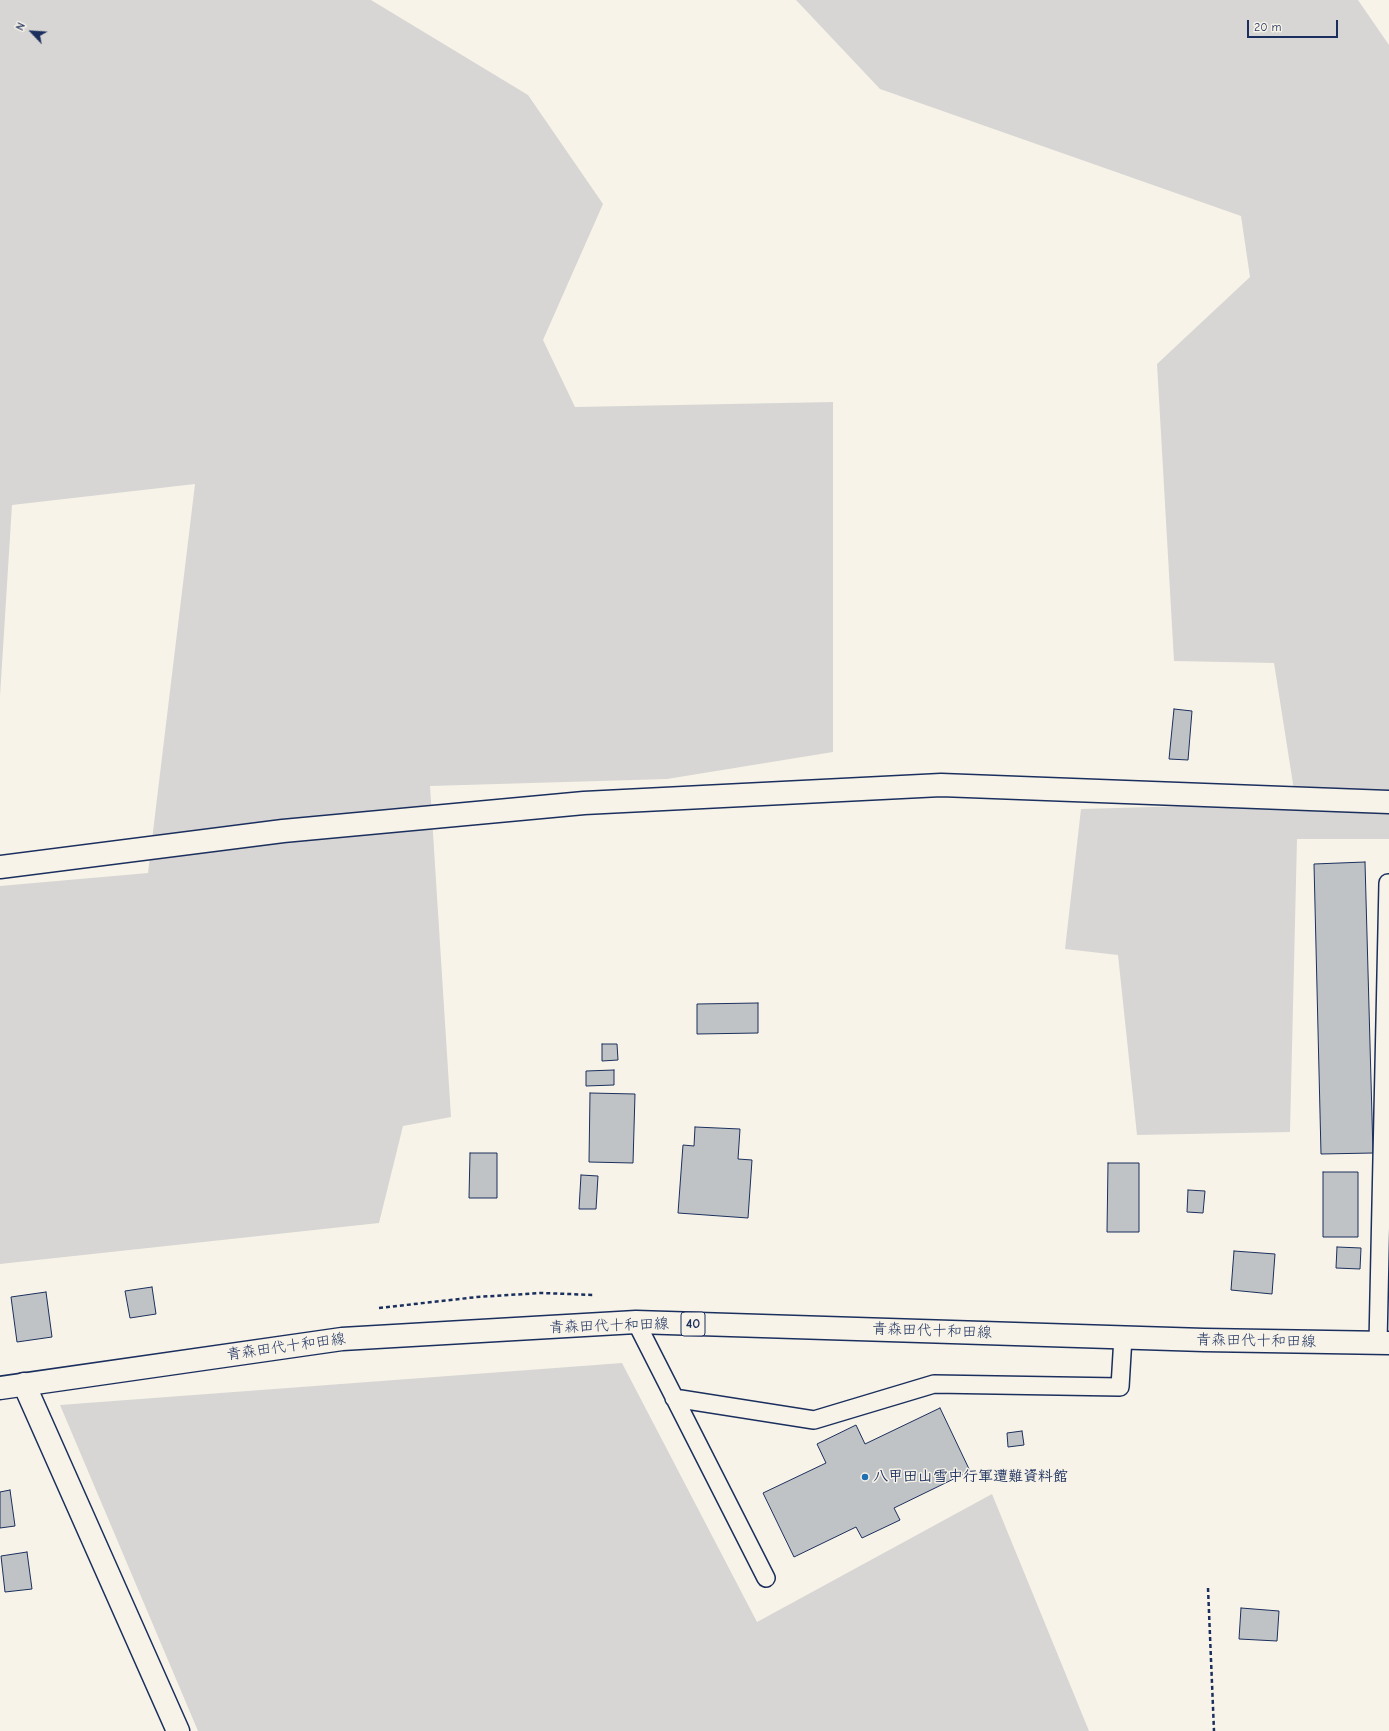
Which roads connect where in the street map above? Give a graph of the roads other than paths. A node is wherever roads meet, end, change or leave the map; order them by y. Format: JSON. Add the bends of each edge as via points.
{"nodes":[{"id":1,"x":1389,"y":802,"type":"edge"},
{"id":2,"x":0,"y":867,"type":"edge"},
{"id":3,"x":1388,"y":883,"type":"dead end"},
{"id":4,"x":636,"y":1322,"type":"junction"},
{"id":5,"x":1123,"y":1337,"type":"junction"},
{"id":6,"x":1384,"y":1343,"type":"edge"},
{"id":7,"x":24,"y":1384,"type":"junction"},
{"id":8,"x":0,"y":1388,"type":"edge"},
{"id":9,"x":674,"y":1398,"type":"junction"},
{"id":10,"x":766,"y":1578,"type":"dead end"},
{"id":11,"x":178,"y":1731,"type":"edge"}],
"edges":[{"from":1,"to":2,"type":"street","via":[[941,785],[584,803],[283,831]]},
{"from":3,"to":6,"type":"lane"},
{"from":4,"to":5,"type":"street","name":"青森田代十和田線","number":"40"},
{"from":4,"to":7,"type":"street","name":"青森田代十和田線","number":"40","via":[[342,1339]]},
{"from":4,"to":9,"type":"lane"},
{"from":5,"to":6,"type":"street","name":"青森田代十和田線","number":"40"},
{"from":5,"to":9,"type":"lane","via":[[1120,1387],[934,1384],[814,1420]]},
{"from":7,"to":8,"type":"street","name":"青森田代十和田線","number":"40"},
{"from":7,"to":11,"type":"street"},
{"from":9,"to":10,"type":"lane"}]}
